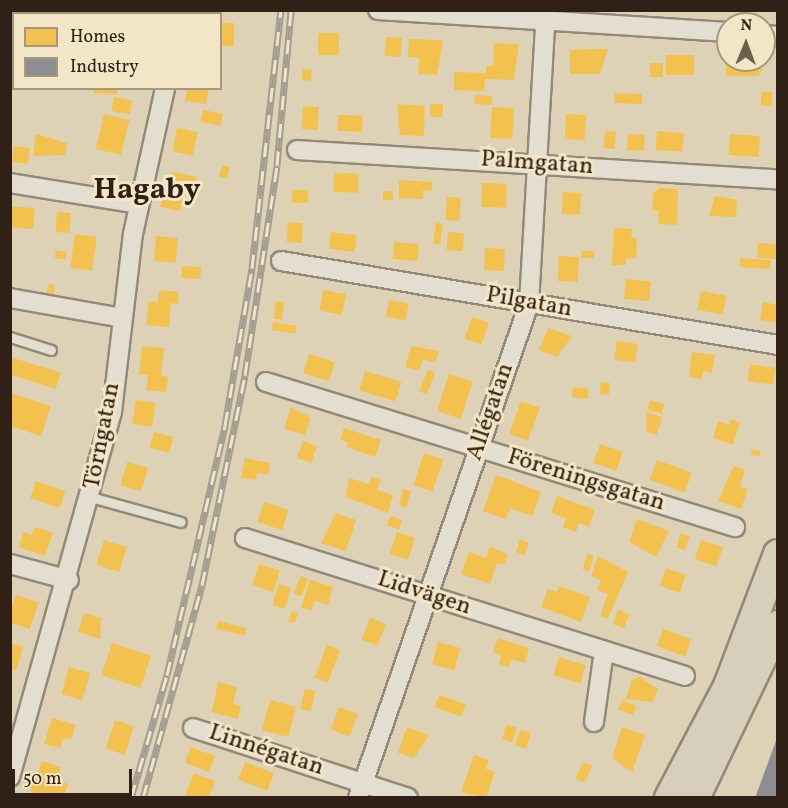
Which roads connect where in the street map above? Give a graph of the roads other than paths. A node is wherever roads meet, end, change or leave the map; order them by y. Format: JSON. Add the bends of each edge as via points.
{"nodes":[{"id":1,"x":378,"y":10,"type":"edge"},
{"id":2,"x":412,"y":12,"type":"edge"},
{"id":3,"x":546,"y":15,"type":"edge"},
{"id":4,"x":716,"y":31,"type":"edge"},
{"id":5,"x":165,"y":90,"type":"edge"},
{"id":6,"x":297,"y":150,"type":"dead end"},
{"id":7,"x":539,"y":166,"type":"junction"},
{"id":8,"x":777,"y":179,"type":"edge"},
{"id":9,"x":10,"y":183,"type":"edge"},
{"id":10,"x":138,"y":204,"type":"junction"},
{"id":11,"x":281,"y":261,"type":"dead end"},
{"id":12,"x":10,"y":298,"type":"edge"},
{"id":13,"x":529,"y":303,"type":"junction"},
{"id":14,"x":122,"y":318,"type":"junction"},
{"id":15,"x":10,"y":337,"type":"edge"},
{"id":16,"x":777,"y":345,"type":"edge"},
{"id":17,"x":51,"y":350,"type":"dead end"},
{"id":18,"x":266,"y":382,"type":"dead end"},
{"id":19,"x":479,"y":449,"type":"junction"},
{"id":20,"x":91,"y":497,"type":"junction"},
{"id":21,"x":181,"y":522,"type":"dead end"},
{"id":22,"x":735,"y":527,"type":"dead end"},
{"id":23,"x":245,"y":538,"type":"dead end"},
{"id":24,"x":777,"y":554,"type":"edge"},
{"id":25,"x":10,"y":564,"type":"edge"},
{"id":26,"x":69,"y":580,"type":"junction"},
{"id":27,"x":428,"y":595,"type":"junction"},
{"id":28,"x":777,"y":625,"type":"edge"},
{"id":29,"x":604,"y":651,"type":"junction"},
{"id":30,"x":685,"y":676,"type":"dead end"},
{"id":31,"x":594,"y":722,"type":"dead end"},
{"id":32,"x":193,"y":728,"type":"dead end"},
{"id":33,"x":14,"y":755,"type":"edge"},
{"id":34,"x":10,"y":777,"type":"edge"},
{"id":35,"x":360,"y":790,"type":"edge"},
{"id":36,"x":408,"y":798,"type":"edge"},
{"id":37,"x":669,"y":798,"type":"edge"},
{"id":38,"x":696,"y":798,"type":"edge"}],
"edges":[{"from":1,"to":2,"type":"street"},
{"from":2,"to":3,"type":"street"},
{"from":3,"to":4,"type":"street"},
{"from":3,"to":7,"type":"street","name":"Allégatan"},
{"from":5,"to":10,"type":"street","name":"Törngatan"},
{"from":6,"to":7,"type":"street","name":"Palmgatan"},
{"from":7,"to":8,"type":"street","name":"Palmgatan"},
{"from":7,"to":13,"type":"street","name":"Allégatan"},
{"from":9,"to":10,"type":"street"},
{"from":10,"to":14,"type":"street","name":"Törngatan"},
{"from":11,"to":13,"type":"street","name":"Pilgatan"},
{"from":12,"to":14,"type":"street"},
{"from":13,"to":16,"type":"street","name":"Pilgatan"},
{"from":13,"to":19,"type":"street","name":"Allégatan"},
{"from":14,"to":20,"type":"street","name":"Törngatan","via":[[112,412]]},
{"from":15,"to":17,"type":"lane"},
{"from":18,"to":19,"type":"street","name":"Föreningsgatan"},
{"from":19,"to":22,"type":"street","name":"Föreningsgatan"},
{"from":19,"to":27,"type":"street","name":"Allégatan"},
{"from":20,"to":21,"type":"lane"},
{"from":20,"to":26,"type":"street","name":"Törngatan"},
{"from":23,"to":27,"type":"street","name":"Lidvägen"},
{"from":24,"to":37,"type":"main road","via":[[728,686]]},
{"from":25,"to":26,"type":"street"},
{"from":26,"to":33,"type":"street","name":"Törngatan"},
{"from":27,"to":29,"type":"street","name":"Lidvägen"},
{"from":27,"to":35,"type":"street","name":"Allégatan"},
{"from":28,"to":38,"type":"main road"},
{"from":29,"to":30,"type":"street","name":"Lidvägen"},
{"from":29,"to":31,"type":"street"},
{"from":32,"to":35,"type":"street","name":"Linnégatan"},
{"from":33,"to":34,"type":"street","name":"Törngatan"},
{"from":35,"to":36,"type":"street","name":"Linnégatan"}]}
